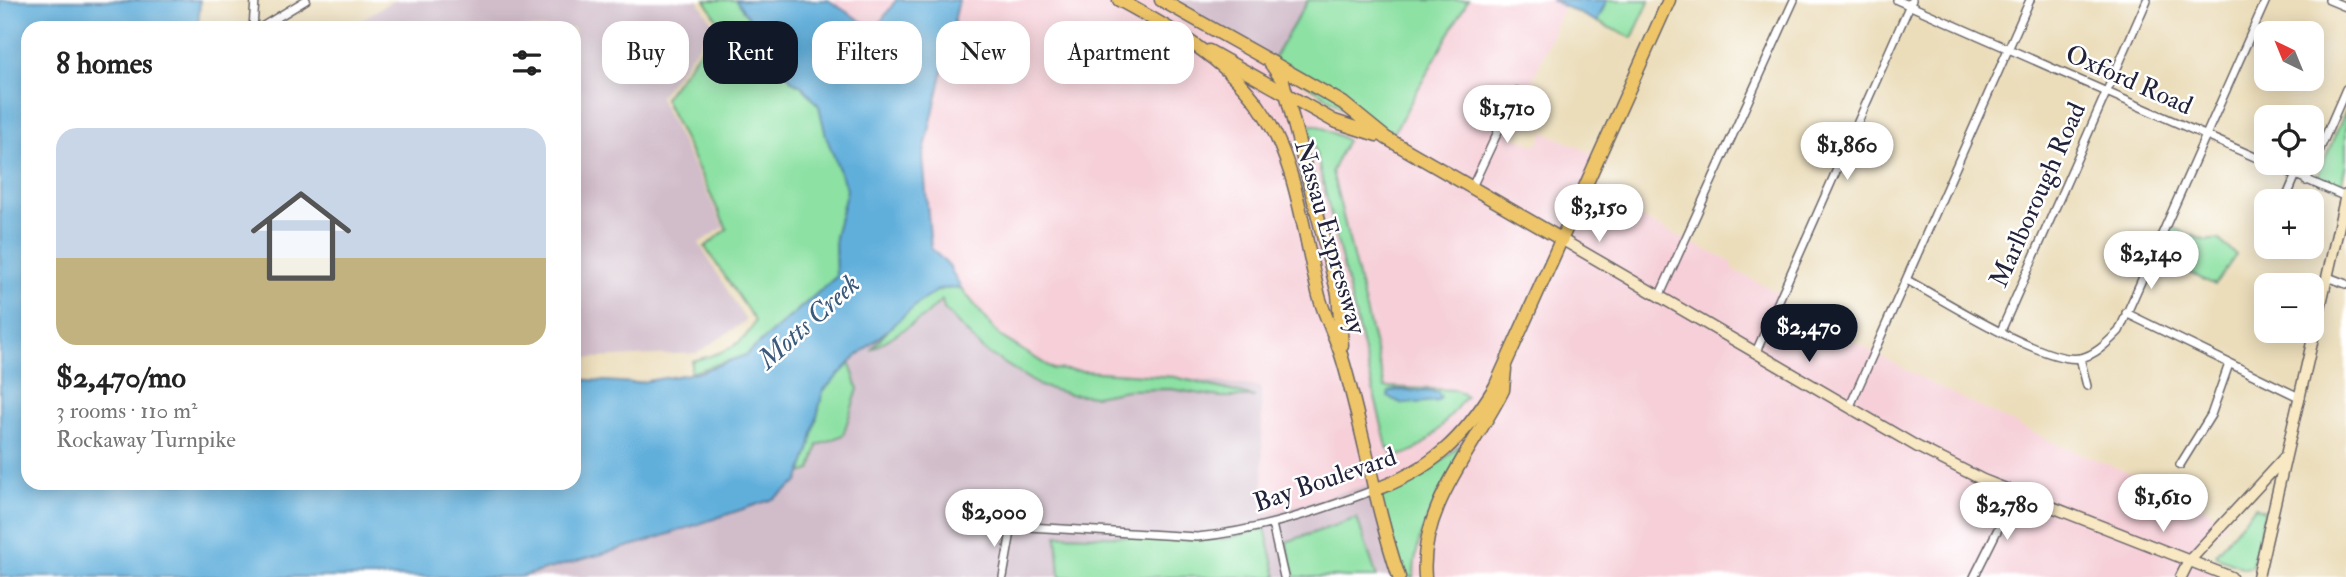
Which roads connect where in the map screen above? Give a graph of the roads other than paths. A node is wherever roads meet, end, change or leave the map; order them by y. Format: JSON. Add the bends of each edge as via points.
{"nodes":[{"id":1,"x":255,"y":0,"type":"edge"},
{"id":2,"x":306,"y":0,"type":"edge"},
{"id":3,"x":1119,"y":0,"type":"edge"},
{"id":4,"x":1161,"y":0,"type":"edge"},
{"id":5,"x":1670,"y":0,"type":"edge"},
{"id":6,"x":1794,"y":0,"type":"edge"},
{"id":7,"x":1897,"y":0,"type":"edge"},
{"id":8,"x":2030,"y":0,"type":"edge"},
{"id":9,"x":2147,"y":0,"type":"edge"},
{"id":10,"x":2266,"y":0,"type":"edge"},
{"id":11,"x":2329,"y":0,"type":"edge"},
{"id":12,"x":1911,"y":3,"type":"edge"},
{"id":13,"x":2346,"y":7,"type":"edge"},
{"id":14,"x":254,"y":21,"type":"edge"},
{"id":15,"x":272,"y":21,"type":"edge"},
{"id":16,"x":1156,"y":21,"type":"edge"},
{"id":17,"x":1194,"y":42,"type":"edge"},
{"id":18,"x":1194,"y":45,"type":"edge"},
{"id":19,"x":2009,"y":50,"type":"junction"},
{"id":20,"x":1268,"y":60,"type":"junction"},
{"id":21,"x":2346,"y":89,"type":"edge"},
{"id":22,"x":1517,"y":91,"type":"dead end"},
{"id":23,"x":2106,"y":93,"type":"junction"},
{"id":24,"x":1289,"y":97,"type":"junction"},
{"id":25,"x":2205,"y":137,"type":"junction"},
{"id":26,"x":1386,"y":138,"type":"junction"},
{"id":27,"x":2295,"y":177,"type":"junction"},
{"id":28,"x":2306,"y":181,"type":"junction"},
{"id":29,"x":1472,"y":187,"type":"junction"},
{"id":30,"x":2290,"y":189,"type":"edge"},
{"id":31,"x":2346,"y":196,"type":"edge"},
{"id":32,"x":1561,"y":239,"type":"junction"},
{"id":33,"x":2328,"y":277,"type":"junction"},
{"id":34,"x":1907,"y":280,"type":"junction"},
{"id":35,"x":2346,"y":284,"type":"edge"},
{"id":36,"x":1660,"y":297,"type":"junction"},
{"id":37,"x":2126,"y":313,"type":"junction"},
{"id":38,"x":2001,"y":331,"type":"junction"},
{"id":39,"x":1756,"y":352,"type":"junction"},
{"id":40,"x":2080,"y":358,"type":"junction"},
{"id":41,"x":1343,"y":360,"type":"junction"},
{"id":42,"x":2229,"y":364,"type":"junction"},
{"id":43,"x":1505,"y":369,"type":"junction"},
{"id":44,"x":2087,"y":386,"type":"dead end"},
{"id":45,"x":2301,"y":398,"type":"junction"},
{"id":46,"x":1850,"y":406,"type":"junction"},
{"id":47,"x":2287,"y":455,"type":"junction"},
{"id":48,"x":2180,"y":465,"type":"dead end"},
{"id":49,"x":1374,"y":490,"type":"junction"},
{"id":50,"x":2015,"y":495,"type":"junction"},
{"id":51,"x":1272,"y":524,"type":"junction"},
{"id":52,"x":2189,"y":561,"type":"junction"},
{"id":53,"x":1003,"y":577,"type":"edge"},
{"id":54,"x":1284,"y":577,"type":"edge"},
{"id":55,"x":1399,"y":577,"type":"edge"},
{"id":56,"x":1425,"y":577,"type":"edge"},
{"id":57,"x":1974,"y":577,"type":"edge"},
{"id":58,"x":2181,"y":577,"type":"edge"},
{"id":59,"x":2231,"y":577,"type":"edge"},
{"id":60,"x":2258,"y":577,"type":"edge"}],
"edges":[{"from":1,"to":14,"type":"street"},
{"from":2,"to":15,"type":"street"},
{"from":3,"to":16,"type":"main road"},
{"from":4,"to":20,"type":"main road"},
{"from":5,"to":32,"type":"main road","name":"Bay Boulevard"},
{"from":6,"to":36,"type":"street"},
{"from":7,"to":12,"type":"street","name":"Oxford Road"},
{"from":8,"to":19,"type":"street"},
{"from":9,"to":23,"type":"street","name":"Marlborough Road"},
{"from":10,"to":25,"type":"street"},
{"from":11,"to":13,"type":"street"},
{"from":12,"to":19,"type":"street","name":"Oxford Road"},
{"from":12,"to":39,"type":"street"},
{"from":17,"to":24,"type":"main road"},
{"from":18,"to":41,"type":"main road","name":"Nassau Expressway","via":[[1242,86],[1276,135],[1320,300]]},
{"from":19,"to":23,"type":"street","name":"Oxford Road"},
{"from":19,"to":34,"type":"street"},
{"from":20,"to":24,"type":"main road","name":"Nassau Expressway"},
{"from":20,"to":26,"type":"main road","via":[[1343,103]]},
{"from":21,"to":28,"type":"street"},
{"from":22,"to":29,"type":"street"},
{"from":23,"to":25,"type":"street","name":"Oxford Road"},
{"from":23,"to":38,"type":"street","name":"Marlborough Road"},
{"from":24,"to":26,"type":"main road","via":[[1334,121]]},
{"from":24,"to":41,"type":"main road","name":"Nassau Expressway","via":[[1338,294]]},
{"from":25,"to":27,"type":"street","name":"Oxford Road"},
{"from":25,"to":37,"type":"street"},
{"from":26,"to":29,"type":"main road"},
{"from":27,"to":28,"type":"street","name":"Oxford Road"},
{"from":27,"to":30,"type":"street"},
{"from":28,"to":31,"type":"street","name":"Oxford Road"},
{"from":29,"to":32,"type":"main road"},
{"from":31,"to":33,"type":"main road"},
{"from":32,"to":36,"type":"main road"},
{"from":32,"to":43,"type":"main road","name":"Bay Boulevard"},
{"from":33,"to":35,"type":"street"},
{"from":33,"to":45,"type":"main road"},
{"from":34,"to":38,"type":"street"},
{"from":34,"to":46,"type":"street"},
{"from":36,"to":39,"type":"main road"},
{"from":37,"to":40,"type":"street","via":[[2119,331],[2107,343]]},
{"from":37,"to":42,"type":"street"},
{"from":38,"to":40,"type":"street","via":[[2067,359]]},
{"from":39,"to":46,"type":"main road"},
{"from":40,"to":44,"type":"street"},
{"from":41,"to":49,"type":"main road","name":"Nassau Expressway"},
{"from":42,"to":45,"type":"street"},
{"from":42,"to":48,"type":"street","via":[[2211,415]]},
{"from":43,"to":49,"type":"main road","name":"Bay Boulevard","via":[[1482,407],[1438,458],[1419,472]]},
{"from":43,"to":56,"type":"main road","via":[[1503,390],[1434,514],[1425,547]]},
{"from":45,"to":47,"type":"main road"},
{"from":46,"to":50,"type":"main road","via":[[1916,446]]},
{"from":47,"to":52,"type":"main road"},
{"from":47,"to":60,"type":"main road"},
{"from":49,"to":51,"type":"street","name":"Bay Boulevard"},
{"from":49,"to":55,"type":"main road","name":"Nassau Expressway"},
{"from":50,"to":52,"type":"main road"},
{"from":50,"to":57,"type":"street"},
{"from":51,"to":53,"type":"street","name":"Bay Boulevard","via":[[1197,537],[1012,526]]},
{"from":51,"to":54,"type":"street"},
{"from":52,"to":58,"type":"main road"},
{"from":52,"to":59,"type":"main road"}]}
